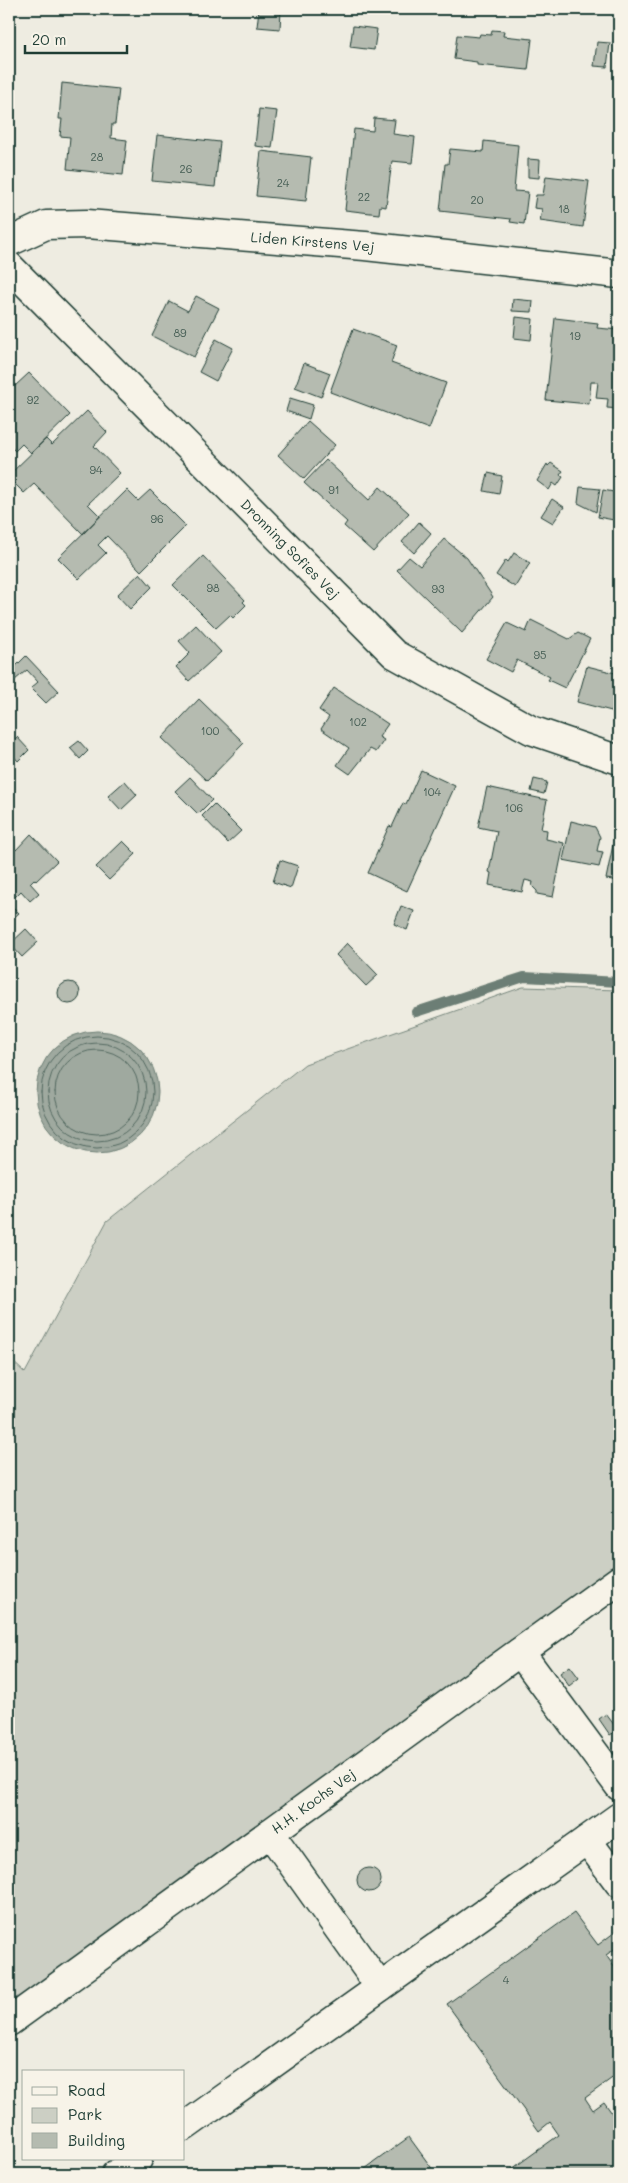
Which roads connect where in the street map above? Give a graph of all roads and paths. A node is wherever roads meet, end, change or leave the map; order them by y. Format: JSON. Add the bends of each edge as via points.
{"nodes":[{"id":1,"x":9,"y":242,"type":"edge"},
{"id":2,"x":9,"y":266,"type":"edge"},
{"id":3,"x":619,"y":274,"type":"edge"},
{"id":4,"x":619,"y":760,"type":"edge"},
{"id":5,"x":619,"y":1580,"type":"edge"},
{"id":6,"x":520,"y":1652,"type":"junction"},
{"id":7,"x":619,"y":1786,"type":"edge"},
{"id":8,"x":619,"y":1817,"type":"edge"},
{"id":9,"x":270,"y":1833,"type":"junction"},
{"id":10,"x":587,"y":1840,"type":"junction"},
{"id":11,"x":619,"y":1883,"type":"edge"},
{"id":12,"x":380,"y":1987,"type":"junction"},
{"id":13,"x":9,"y":2022,"type":"edge"},
{"id":14,"x":185,"y":2126,"type":"edge"},
{"id":15,"x":137,"y":2160,"type":"edge"},
{"id":16,"x":116,"y":2174,"type":"edge"}],
"edges":[{"from":1,"to":3,"type":"street","name":"Liden Kirstens Vej","via":[[46,225],[87,224],[365,246]]},
{"from":2,"to":4,"type":"street","name":"Dronning Sofies Vej","via":[[394,654],[531,730]]},
{"from":5,"to":6,"type":"street","name":"H.H. Kochs Vej"},
{"from":6,"to":7,"type":"street"},
{"from":6,"to":9,"type":"street","name":"H.H. Kochs Vej"},
{"from":8,"to":10,"type":"street"},
{"from":9,"to":12,"type":"street"},
{"from":9,"to":13,"type":"street","name":"H.H. Kochs Vej"},
{"from":10,"to":11,"type":"street"},
{"from":10,"to":12,"type":"street"},
{"from":12,"to":14,"type":"street"},
{"from":15,"to":16,"type":"street"}]}
